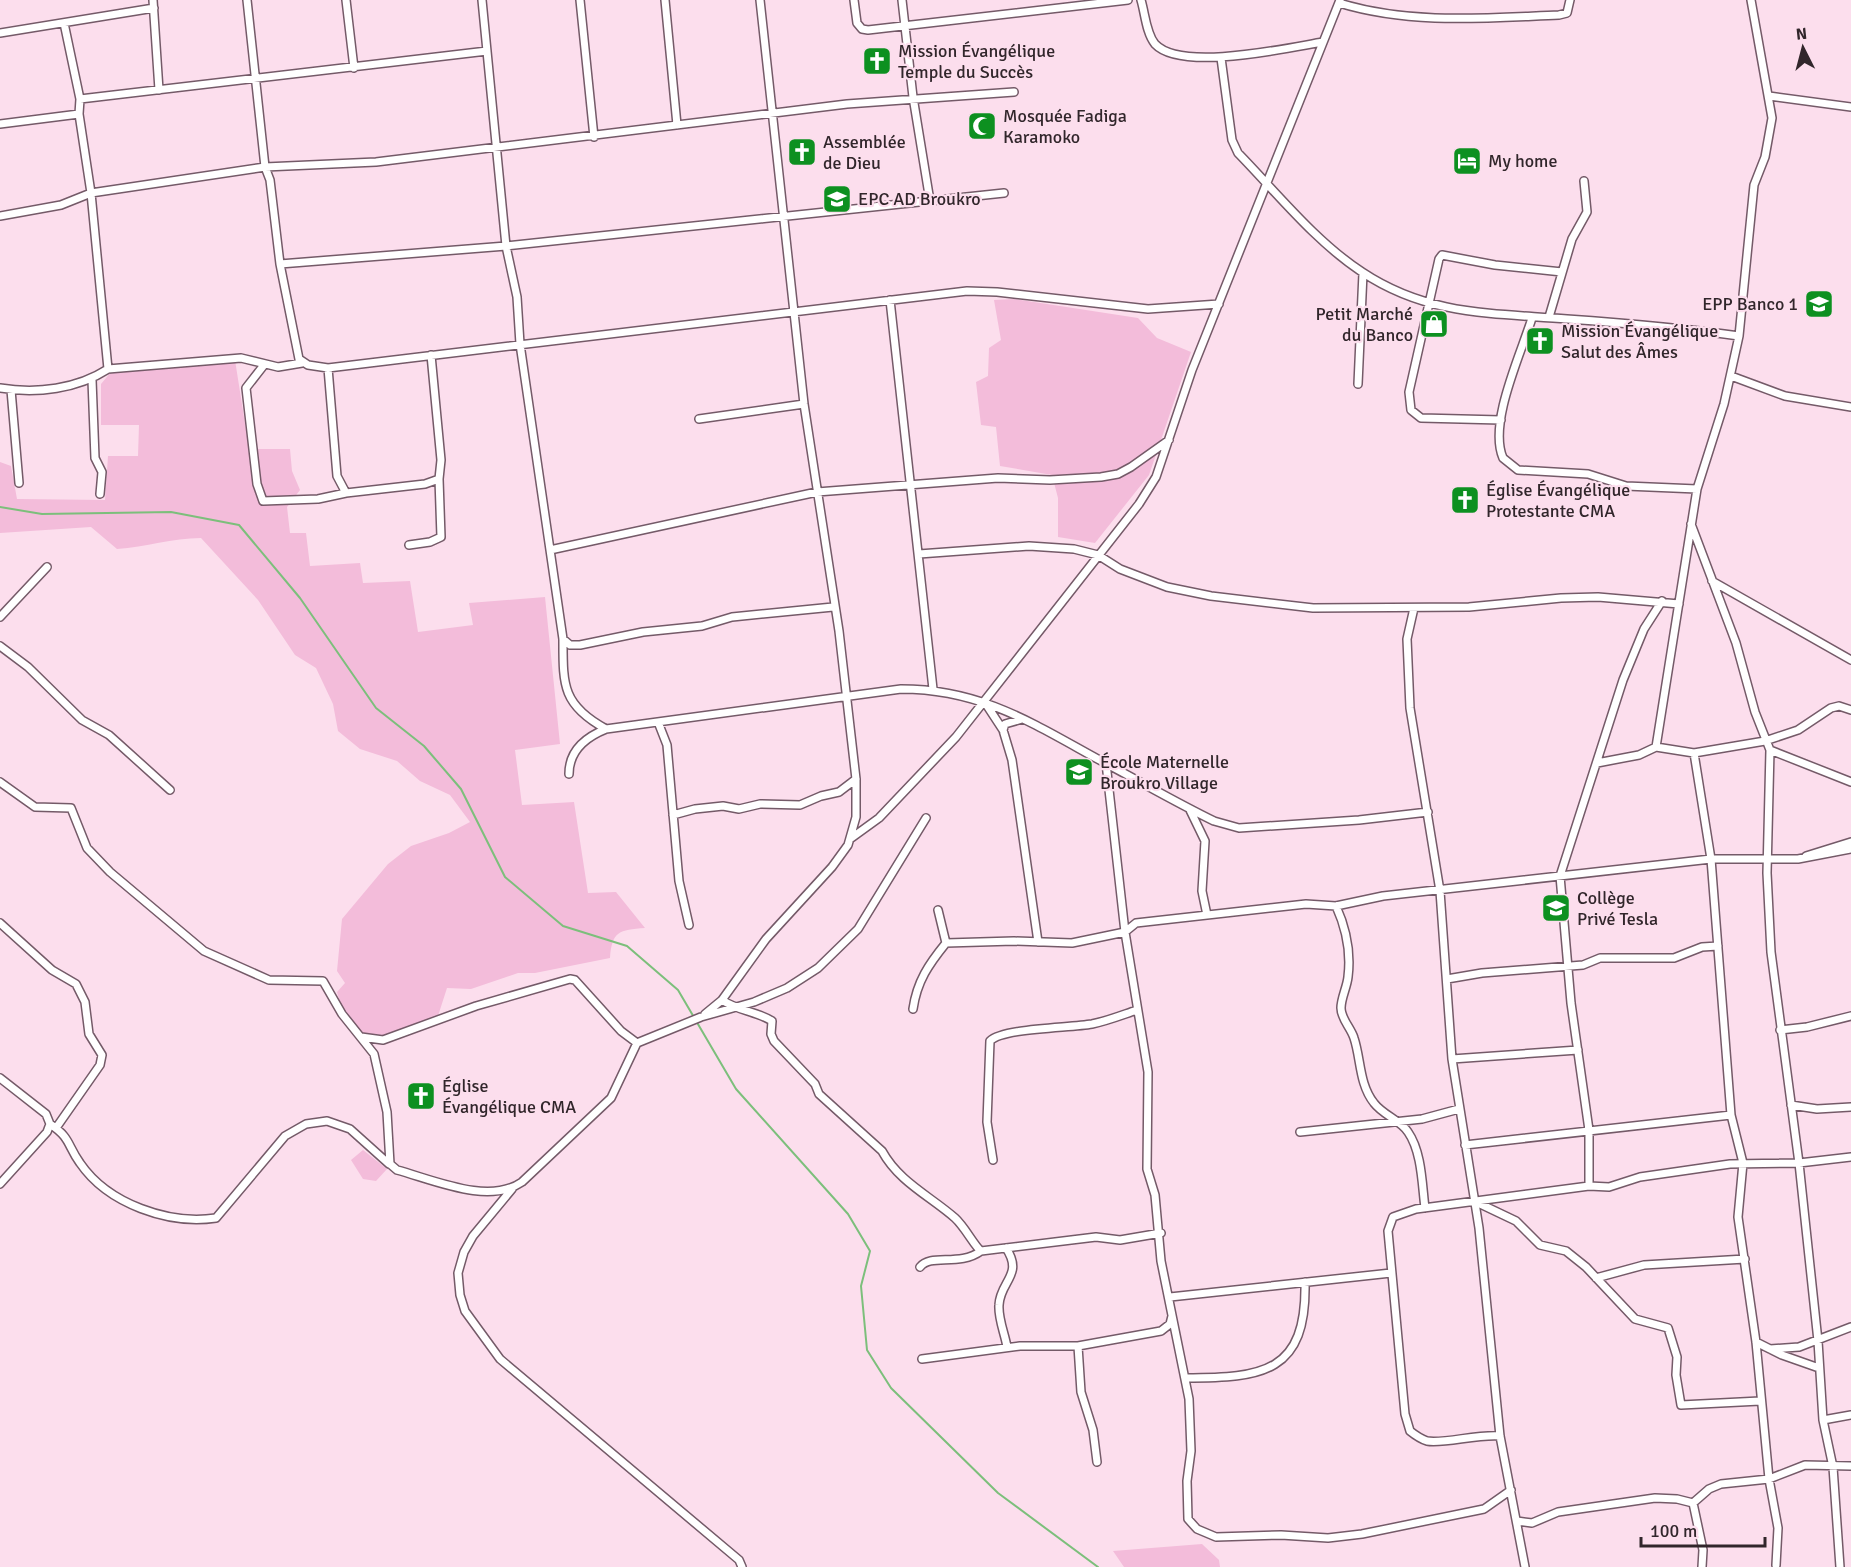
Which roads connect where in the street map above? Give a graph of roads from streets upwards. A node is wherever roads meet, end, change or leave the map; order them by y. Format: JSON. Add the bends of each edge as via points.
{"nodes":[{"id":1,"x":153,"y":0,"type":"edge"},
{"id":2,"x":247,"y":0,"type":"edge"},
{"id":3,"x":346,"y":0,"type":"edge"},
{"id":4,"x":482,"y":0,"type":"edge"},
{"id":5,"x":580,"y":0,"type":"edge"},
{"id":6,"x":666,"y":0,"type":"edge"},
{"id":7,"x":760,"y":0,"type":"edge"},
{"id":8,"x":854,"y":0,"type":"edge"},
{"id":9,"x":902,"y":0,"type":"edge"},
{"id":10,"x":1128,"y":0,"type":"edge"},
{"id":11,"x":1141,"y":0,"type":"edge"},
{"id":12,"x":1570,"y":0,"type":"edge"},
{"id":13,"x":1751,"y":0,"type":"edge"},
{"id":14,"x":1340,"y":2,"type":"edge"},
{"id":15,"x":154,"y":8,"type":"junction"},
{"id":16,"x":64,"y":23,"type":"junction"},
{"id":17,"x":905,"y":25,"type":"junction"},
{"id":18,"x":0,"y":33,"type":"edge"},
{"id":19,"x":1323,"y":42,"type":"junction"},
{"id":20,"x":488,"y":51,"type":"junction"},
{"id":21,"x":1221,"y":58,"type":"junction"},
{"id":22,"x":354,"y":68,"type":"junction"},
{"id":23,"x":254,"y":78,"type":"junction"},
{"id":24,"x":159,"y":90,"type":"junction"},
{"id":25,"x":1014,"y":93,"type":"dead end"},
{"id":26,"x":1769,"y":96,"type":"junction"},
{"id":27,"x":913,"y":97,"type":"junction"},
{"id":28,"x":81,"y":99,"type":"junction"},
{"id":29,"x":1851,"y":107,"type":"edge"},
{"id":30,"x":79,"y":114,"type":"junction"},
{"id":31,"x":773,"y":114,"type":"junction"},
{"id":32,"x":0,"y":124,"type":"edge"},
{"id":33,"x":677,"y":124,"type":"junction"},
{"id":34,"x":594,"y":137,"type":"junction"},
{"id":35,"x":496,"y":147,"type":"junction"},
{"id":36,"x":265,"y":167,"type":"junction"},
{"id":37,"x":1584,"y":181,"type":"dead end"},
{"id":38,"x":1268,"y":183,"type":"junction"},
{"id":39,"x":91,"y":193,"type":"junction"},
{"id":40,"x":1004,"y":193,"type":"dead end"},
{"id":41,"x":930,"y":201,"type":"junction"},
{"id":42,"x":0,"y":216,"type":"edge"},
{"id":43,"x":784,"y":216,"type":"junction"},
{"id":44,"x":506,"y":246,"type":"junction"},
{"id":45,"x":280,"y":264,"type":"junction"},
{"id":46,"x":1562,"y":272,"type":"junction"},
{"id":47,"x":1363,"y":273,"type":"junction"},
{"id":48,"x":890,"y":300,"type":"junction"},
{"id":49,"x":1219,"y":304,"type":"junction"},
{"id":50,"x":1428,"y":305,"type":"junction"},
{"id":51,"x":794,"y":310,"type":"junction"},
{"id":52,"x":1549,"y":317,"type":"junction"},
{"id":53,"x":1532,"y":318,"type":"junction"},
{"id":54,"x":1739,"y":336,"type":"junction"},
{"id":55,"x":520,"y":344,"type":"junction"},
{"id":56,"x":431,"y":355,"type":"junction"},
{"id":57,"x":303,"y":363,"type":"junction"},
{"id":58,"x":264,"y":365,"type":"junction"},
{"id":59,"x":328,"y":368,"type":"junction"},
{"id":60,"x":108,"y":369,"type":"junction"},
{"id":61,"x":1731,"y":376,"type":"junction"},
{"id":62,"x":92,"y":380,"type":"junction"},
{"id":63,"x":1358,"y":384,"type":"dead end"},
{"id":64,"x":0,"y":388,"type":"edge"},
{"id":65,"x":11,"y":390,"type":"junction"},
{"id":66,"x":804,"y":404,"type":"junction"},
{"id":67,"x":1851,"y":407,"type":"edge"},
{"id":68,"x":699,"y":419,"type":"dead end"},
{"id":69,"x":1500,"y":420,"type":"junction"},
{"id":70,"x":1170,"y":439,"type":"junction"},
{"id":71,"x":439,"y":479,"type":"junction"},
{"id":72,"x":19,"y":483,"type":"dead end"},
{"id":73,"x":911,"y":486,"type":"junction"},
{"id":74,"x":1697,"y":489,"type":"junction"},
{"id":75,"x":817,"y":492,"type":"junction"},
{"id":76,"x":100,"y":494,"type":"dead end"},
{"id":77,"x":346,"y":494,"type":"junction"},
{"id":78,"x":1691,"y":524,"type":"junction"},
{"id":79,"x":409,"y":545,"type":"dead end"},
{"id":80,"x":550,"y":550,"type":"junction"},
{"id":81,"x":919,"y":554,"type":"junction"},
{"id":82,"x":1098,"y":555,"type":"junction"},
{"id":83,"x":47,"y":567,"type":"dead end"},
{"id":84,"x":1712,"y":581,"type":"junction"},
{"id":85,"x":1662,"y":601,"type":"junction"},
{"id":86,"x":1679,"y":604,"type":"junction"},
{"id":87,"x":833,"y":607,"type":"junction"},
{"id":88,"x":1414,"y":608,"type":"junction"},
{"id":89,"x":0,"y":616,"type":"edge"},
{"id":90,"x":563,"y":639,"type":"junction"},
{"id":91,"x":0,"y":646,"type":"edge"},
{"id":92,"x":1851,"y":660,"type":"edge"},
{"id":93,"x":933,"y":689,"type":"junction"},
{"id":94,"x":846,"y":698,"type":"junction"},
{"id":95,"x":984,"y":701,"type":"junction"},
{"id":96,"x":1851,"y":710,"type":"edge"},
{"id":97,"x":1023,"y":718,"type":"junction"},
{"id":98,"x":658,"y":722,"type":"junction"},
{"id":99,"x":606,"y":729,"type":"junction"},
{"id":100,"x":1003,"y":730,"type":"junction"},
{"id":101,"x":1765,"y":741,"type":"junction"},
{"id":102,"x":1656,"y":747,"type":"junction"},
{"id":103,"x":1770,"y":750,"type":"junction"},
{"id":104,"x":1694,"y":753,"type":"junction"},
{"id":105,"x":1106,"y":763,"type":"junction"},
{"id":106,"x":1598,"y":763,"type":"junction"},
{"id":107,"x":569,"y":774,"type":"dead end"},
{"id":108,"x":856,"y":778,"type":"junction"},
{"id":109,"x":0,"y":782,"type":"edge"},
{"id":110,"x":1851,"y":782,"type":"edge"},
{"id":111,"x":170,"y":790,"type":"dead end"},
{"id":112,"x":1190,"y":809,"type":"junction"},
{"id":113,"x":1428,"y":812,"type":"junction"},
{"id":114,"x":673,"y":815,"type":"junction"},
{"id":115,"x":926,"y":818,"type":"dead end"},
{"id":116,"x":850,"y":839,"type":"junction"},
{"id":117,"x":1851,"y":842,"type":"edge"},
{"id":118,"x":1851,"y":849,"type":"edge"},
{"id":119,"x":1711,"y":858,"type":"junction"},
{"id":120,"x":1767,"y":858,"type":"junction"},
{"id":121,"x":1798,"y":859,"type":"junction"},
{"id":122,"x":1560,"y":876,"type":"junction"},
{"id":123,"x":1440,"y":891,"type":"junction"},
{"id":124,"x":1336,"y":906,"type":"junction"},
{"id":125,"x":938,"y":910,"type":"dead end"},
{"id":126,"x":1207,"y":915,"type":"junction"},
{"id":127,"x":0,"y":923,"type":"edge"},
{"id":128,"x":689,"y":925,"type":"dead end"},
{"id":129,"x":1125,"y":932,"type":"junction"},
{"id":130,"x":1038,"y":942,"type":"junction"},
{"id":131,"x":946,"y":943,"type":"junction"},
{"id":132,"x":1718,"y":946,"type":"junction"},
{"id":133,"x":1569,"y":965,"type":"junction"},
{"id":134,"x":1447,"y":979,"type":"junction"},
{"id":135,"x":722,"y":1000,"type":"junction"},
{"id":136,"x":734,"y":1009,"type":"junction"},
{"id":137,"x":913,"y":1009,"type":"dead end"},
{"id":138,"x":1137,"y":1010,"type":"junction"},
{"id":139,"x":1851,"y":1016,"type":"edge"},
{"id":140,"x":701,"y":1017,"type":"junction"},
{"id":141,"x":1780,"y":1030,"type":"junction"},
{"id":142,"x":361,"y":1038,"type":"junction"},
{"id":143,"x":637,"y":1043,"type":"junction"},
{"id":144,"x":1578,"y":1050,"type":"junction"},
{"id":145,"x":1452,"y":1059,"type":"junction"},
{"id":146,"x":0,"y":1078,"type":"edge"},
{"id":147,"x":1791,"y":1105,"type":"junction"},
{"id":148,"x":1851,"y":1107,"type":"edge"},
{"id":149,"x":1459,"y":1109,"type":"junction"},
{"id":150,"x":1731,"y":1115,"type":"junction"},
{"id":151,"x":1394,"y":1120,"type":"junction"},
{"id":152,"x":53,"y":1126,"type":"junction"},
{"id":153,"x":1589,"y":1130,"type":"junction"},
{"id":154,"x":1300,"y":1132,"type":"dead end"},
{"id":155,"x":1465,"y":1145,"type":"junction"},
{"id":156,"x":1851,"y":1157,"type":"edge"},
{"id":157,"x":993,"y":1160,"type":"dead end"},
{"id":158,"x":1743,"y":1163,"type":"junction"},
{"id":159,"x":1799,"y":1163,"type":"junction"},
{"id":160,"x":390,"y":1164,"type":"junction"},
{"id":161,"x":0,"y":1184,"type":"edge"},
{"id":162,"x":1589,"y":1186,"type":"junction"},
{"id":163,"x":512,"y":1189,"type":"junction"},
{"id":164,"x":1474,"y":1201,"type":"junction"},
{"id":165,"x":1425,"y":1208,"type":"junction"},
{"id":166,"x":1161,"y":1233,"type":"junction"},
{"id":167,"x":1006,"y":1248,"type":"junction"},
{"id":168,"x":981,"y":1251,"type":"junction"},
{"id":169,"x":1745,"y":1259,"type":"junction"},
{"id":170,"x":920,"y":1268,"type":"dead end"},
{"id":171,"x":1391,"y":1273,"type":"junction"},
{"id":172,"x":1596,"y":1278,"type":"junction"},
{"id":173,"x":1305,"y":1282,"type":"junction"},
{"id":174,"x":1170,"y":1297,"type":"junction"},
{"id":175,"x":1173,"y":1313,"type":"junction"},
{"id":176,"x":1851,"y":1327,"type":"edge"},
{"id":177,"x":1818,"y":1341,"type":"junction"},
{"id":178,"x":1756,"y":1342,"type":"junction"},
{"id":179,"x":1078,"y":1346,"type":"junction"},
{"id":180,"x":1007,"y":1347,"type":"junction"},
{"id":181,"x":1770,"y":1349,"type":"junction"},
{"id":182,"x":922,"y":1359,"type":"dead end"},
{"id":183,"x":1819,"y":1368,"type":"junction"},
{"id":184,"x":1185,"y":1378,"type":"junction"},
{"id":185,"x":1760,"y":1401,"type":"junction"},
{"id":186,"x":1851,"y":1415,"type":"edge"},
{"id":187,"x":1822,"y":1420,"type":"junction"},
{"id":188,"x":1500,"y":1436,"type":"junction"},
{"id":189,"x":1097,"y":1462,"type":"dead end"},
{"id":190,"x":1851,"y":1466,"type":"edge"},
{"id":191,"x":1833,"y":1467,"type":"junction"},
{"id":192,"x":1769,"y":1479,"type":"junction"},
{"id":193,"x":1511,"y":1490,"type":"junction"},
{"id":194,"x":1694,"y":1503,"type":"junction"},
{"id":195,"x":1517,"y":1521,"type":"junction"},
{"id":196,"x":1776,"y":1565,"type":"dead end"},
{"id":197,"x":742,"y":1567,"type":"edge"},
{"id":198,"x":1525,"y":1567,"type":"edge"},
{"id":199,"x":1702,"y":1567,"type":"edge"},
{"id":200,"x":1840,"y":1567,"type":"edge"}],
"edges":[{"from":1,"to":15,"type":"street"},
{"from":2,"to":23,"type":"street"},
{"from":3,"to":22,"type":"street"},
{"from":4,"to":20,"type":"street"},
{"from":5,"to":34,"type":"street"},
{"from":6,"to":33,"type":"street"},
{"from":7,"to":31,"type":"street"},
{"from":8,"to":17,"type":"street","via":[[861,29]]},
{"from":9,"to":17,"type":"street"},
{"from":10,"to":17,"type":"street"},
{"from":11,"to":21,"type":"street","via":[[1150,36],[1161,49],[1184,56]]},
{"from":12,"to":14,"type":"street","via":[[1567,13],[1559,15],[1456,19],[1390,16]]},
{"from":13,"to":26,"type":"street"},
{"from":14,"to":19,"type":"street"},
{"from":15,"to":16,"type":"street"},
{"from":15,"to":24,"type":"street"},
{"from":16,"to":18,"type":"street"},
{"from":16,"to":28,"type":"street"},
{"from":17,"to":27,"type":"street"},
{"from":19,"to":21,"type":"street"},
{"from":19,"to":38,"type":"street"},
{"from":20,"to":22,"type":"street"},
{"from":20,"to":35,"type":"street"},
{"from":21,"to":38,"type":"street","via":[[1234,147]]},
{"from":22,"to":23,"type":"street"},
{"from":23,"to":24,"type":"street"},
{"from":23,"to":36,"type":"street"},
{"from":24,"to":28,"type":"street"},
{"from":25,"to":27,"type":"street"},
{"from":26,"to":29,"type":"street"},
{"from":26,"to":54,"type":"street","via":[[1772,118],[1765,157],[1754,185]]},
{"from":27,"to":31,"type":"street"},
{"from":27,"to":41,"type":"street"},
{"from":28,"to":30,"type":"street"},
{"from":30,"to":32,"type":"street"},
{"from":30,"to":39,"type":"street"},
{"from":31,"to":33,"type":"street"},
{"from":31,"to":43,"type":"street"},
{"from":33,"to":34,"type":"street"},
{"from":34,"to":35,"type":"street"},
{"from":35,"to":36,"type":"street","via":[[376,162]]},
{"from":35,"to":44,"type":"street"},
{"from":36,"to":39,"type":"street"},
{"from":36,"to":45,"type":"street"},
{"from":37,"to":46,"type":"street","via":[[1587,212],[1572,238]]},
{"from":38,"to":47,"type":"street","via":[[1321,238]]},
{"from":38,"to":49,"type":"street"},
{"from":39,"to":42,"type":"street","via":[[61,205]]},
{"from":39,"to":60,"type":"street"},
{"from":40,"to":41,"type":"street"},
{"from":41,"to":43,"type":"street"},
{"from":43,"to":44,"type":"street"},
{"from":43,"to":51,"type":"street"},
{"from":44,"to":45,"type":"street"},
{"from":44,"to":55,"type":"street","via":[[517,297]]},
{"from":45,"to":57,"type":"street"},
{"from":46,"to":50,"type":"street","via":[[1442,255]]},
{"from":46,"to":52,"type":"street"},
{"from":47,"to":50,"type":"street"},
{"from":47,"to":63,"type":"street"},
{"from":48,"to":49,"type":"street","via":[[967,291],[1148,309]]},
{"from":48,"to":51,"type":"street"},
{"from":48,"to":73,"type":"street"},
{"from":49,"to":70,"type":"street"},
{"from":50,"to":53,"type":"street"},
{"from":50,"to":69,"type":"street","via":[[1409,392],[1411,410],[1421,418]]},
{"from":51,"to":55,"type":"street"},
{"from":51,"to":66,"type":"street"},
{"from":52,"to":53,"type":"street"},
{"from":52,"to":54,"type":"street"},
{"from":53,"to":69,"type":"street"},
{"from":54,"to":61,"type":"street"},
{"from":55,"to":56,"type":"street"},
{"from":55,"to":80,"type":"street"},
{"from":56,"to":59,"type":"street"},
{"from":56,"to":71,"type":"street","via":[[441,460]]},
{"from":57,"to":58,"type":"street","via":[[278,368]]},
{"from":57,"to":59,"type":"street"},
{"from":58,"to":60,"type":"street","via":[[241,358]]},
{"from":58,"to":77,"type":"street","via":[[246,388],[257,484],[263,501]]},
{"from":59,"to":77,"type":"street","via":[[337,476]]},
{"from":60,"to":62,"type":"street"},
{"from":61,"to":67,"type":"street","via":[[1785,396]]},
{"from":61,"to":74,"type":"street"},
{"from":62,"to":65,"type":"street","via":[[69,388]]},
{"from":62,"to":76,"type":"street","via":[[96,458],[102,472]]},
{"from":64,"to":65,"type":"street"},
{"from":65,"to":72,"type":"street"},
{"from":66,"to":68,"type":"street"},
{"from":66,"to":75,"type":"street"},
{"from":69,"to":74,"type":"street","via":[[1499,450],[1510,466],[1518,470],[1588,474],[1626,486]]},
{"from":70,"to":73,"type":"street","via":[[1118,474]]},
{"from":70,"to":82,"type":"street","via":[[1156,477]]},
{"from":71,"to":77,"type":"street"},
{"from":71,"to":79,"type":"street","via":[[441,537]]},
{"from":73,"to":75,"type":"street"},
{"from":73,"to":81,"type":"street"},
{"from":74,"to":78,"type":"street"},
{"from":75,"to":80,"type":"street"},
{"from":75,"to":87,"type":"street"},
{"from":78,"to":84,"type":"street"},
{"from":78,"to":86,"type":"street"},
{"from":80,"to":90,"type":"street"},
{"from":81,"to":82,"type":"street","via":[[1052,546]]},
{"from":81,"to":93,"type":"street"},
{"from":82,"to":88,"type":"street","via":[[1167,586],[1211,596],[1313,608]]},
{"from":82,"to":95,"type":"street"},
{"from":83,"to":89,"type":"street"},
{"from":84,"to":92,"type":"street"},
{"from":84,"to":101,"type":"street","via":[[1736,643]]},
{"from":85,"to":86,"type":"street"},
{"from":85,"to":88,"type":"street","via":[[1561,598]]},
{"from":85,"to":106,"type":"street","via":[[1644,629],[1623,680]]},
{"from":86,"to":102,"type":"street"},
{"from":87,"to":90,"type":"street","via":[[732,617],[702,627],[643,632],[580,645],[570,645]]},
{"from":87,"to":94,"type":"street"},
{"from":88,"to":113,"type":"street","via":[[1406,667]]},
{"from":90,"to":99,"type":"street","via":[[563,672],[569,697],[585,718]]},
{"from":91,"to":111,"type":"street","via":[[28,667],[82,720],[109,735]]},
{"from":93,"to":94,"type":"street","via":[[901,689]]},
{"from":93,"to":95,"type":"street"},
{"from":94,"to":98,"type":"street"},
{"from":94,"to":108,"type":"street"},
{"from":95,"to":97,"type":"street"},
{"from":95,"to":100,"type":"street"},
{"from":95,"to":116,"type":"street","via":[[956,737],[879,818]]},
{"from":96,"to":101,"type":"street","via":[[1831,708],[1790,734]]},
{"from":97,"to":100,"type":"street","via":[[1005,724]]},
{"from":97,"to":105,"type":"street"},
{"from":98,"to":99,"type":"street"},
{"from":98,"to":114,"type":"street","via":[[667,745]]},
{"from":99,"to":107,"type":"street","via":[[588,736],[569,764]]},
{"from":100,"to":130,"type":"street","via":[[1019,794]]},
{"from":101,"to":103,"type":"street"},
{"from":101,"to":104,"type":"street"},
{"from":102,"to":104,"type":"street"},
{"from":102,"to":106,"type":"street","via":[[1639,755]]},
{"from":103,"to":110,"type":"street"},
{"from":103,"to":120,"type":"street"},
{"from":104,"to":119,"type":"street"},
{"from":105,"to":112,"type":"street"},
{"from":105,"to":129,"type":"street"},
{"from":106,"to":122,"type":"street"},
{"from":108,"to":114,"type":"street","via":[[839,792],[800,805],[760,804],[739,809],[723,806]]},
{"from":108,"to":116,"type":"street","via":[[856,817]]},
{"from":109,"to":142,"type":"street","via":[[35,807],[71,808],[87,848],[204,951],[269,980],[323,981]]},
{"from":112,"to":113,"type":"street","via":[[1239,828]]},
{"from":112,"to":126,"type":"street","via":[[1204,841],[1202,891]]},
{"from":113,"to":123,"type":"street"},
{"from":114,"to":128,"type":"street","via":[[679,881]]},
{"from":115,"to":136,"type":"street","via":[[858,929],[838,951],[787,988]]},
{"from":116,"to":135,"type":"street","via":[[832,867],[766,939]]},
{"from":117,"to":121,"type":"street"},
{"from":118,"to":121,"type":"street"},
{"from":119,"to":120,"type":"street"},
{"from":119,"to":122,"type":"street"},
{"from":119,"to":132,"type":"street"},
{"from":120,"to":121,"type":"street"},
{"from":120,"to":141,"type":"street","via":[[1771,952]]},
{"from":122,"to":123,"type":"street"},
{"from":122,"to":133,"type":"street"},
{"from":123,"to":124,"type":"street","via":[[1383,896]]},
{"from":123,"to":134,"type":"street"},
{"from":124,"to":126,"type":"street","via":[[1306,904]]},
{"from":124,"to":151,"type":"street","via":[[1344,925],[1348,955],[1341,1009],[1353,1036],[1369,1096]]},
{"from":125,"to":131,"type":"street"},
{"from":126,"to":129,"type":"street","via":[[1136,923]]},
{"from":127,"to":152,"type":"street","via":[[52,970],[76,984],[85,1002],[89,1034],[102,1055],[100,1065]]},
{"from":129,"to":130,"type":"street","via":[[1072,943]]},
{"from":129,"to":138,"type":"street"},
{"from":130,"to":131,"type":"street"},
{"from":131,"to":137,"type":"street","via":[[925,969]]},
{"from":132,"to":133,"type":"street","via":[[1702,947],[1674,958],[1600,958],[1583,965]]},
{"from":132,"to":150,"type":"street"},
{"from":133,"to":134,"type":"street"},
{"from":133,"to":144,"type":"street"},
{"from":134,"to":145,"type":"street"},
{"from":135,"to":136,"type":"street"},
{"from":135,"to":140,"type":"street"},
{"from":136,"to":140,"type":"street"},
{"from":136,"to":168,"type":"street","via":[[772,1021],[774,1041],[815,1084],[819,1094],[882,1152],[912,1187],[955,1218]]},
{"from":138,"to":157,"type":"street","via":[[1094,1024],[1010,1032],[990,1041],[987,1111]]},
{"from":138,"to":166,"type":"street","via":[[1148,1072],[1147,1169]]},
{"from":139,"to":141,"type":"street"},
{"from":140,"to":143,"type":"street"},
{"from":141,"to":147,"type":"street"},
{"from":142,"to":143,"type":"street","via":[[383,1040],[476,1006],[570,979]]},
{"from":142,"to":160,"type":"street","via":[[374,1054],[384,1093]]},
{"from":143,"to":163,"type":"street","via":[[611,1098]]},
{"from":144,"to":145,"type":"street"},
{"from":144,"to":153,"type":"street"},
{"from":145,"to":149,"type":"street"},
{"from":146,"to":152,"type":"street","via":[[46,1114]]},
{"from":147,"to":148,"type":"street","via":[[1817,1109]]},
{"from":147,"to":159,"type":"street"},
{"from":149,"to":151,"type":"street","via":[[1422,1119]]},
{"from":149,"to":155,"type":"street"},
{"from":150,"to":153,"type":"street"},
{"from":150,"to":158,"type":"street"},
{"from":151,"to":154,"type":"street"},
{"from":151,"to":165,"type":"street","via":[[1408,1132],[1414,1145]]},
{"from":152,"to":160,"type":"street","via":[[64,1134],[80,1164],[104,1187],[129,1203],[179,1220],[216,1218],[285,1136],[306,1124],[327,1121],[350,1129]]},
{"from":152,"to":161,"type":"street"},
{"from":153,"to":155,"type":"street"},
{"from":153,"to":162,"type":"street"},
{"from":155,"to":164,"type":"street"},
{"from":156,"to":159,"type":"street"},
{"from":158,"to":159,"type":"street"},
{"from":158,"to":162,"type":"street","via":[[1640,1178],[1609,1187]]},
{"from":158,"to":169,"type":"street","via":[[1738,1217]]},
{"from":159,"to":177,"type":"street"},
{"from":160,"to":163,"type":"street","via":[[397,1170],[475,1190],[500,1193]]},
{"from":162,"to":164,"type":"street"},
{"from":163,"to":197,"type":"street","via":[[464,1252],[458,1273],[465,1311],[500,1359],[739,1560]]},
{"from":164,"to":165,"type":"street"},
{"from":164,"to":172,"type":"street","via":[[1516,1221],[1540,1245],[1566,1251]]},
{"from":164,"to":188,"type":"street"},
{"from":165,"to":171,"type":"street","via":[[1393,1217],[1388,1231]]},
{"from":166,"to":167,"type":"street","via":[[1120,1240],[1096,1237]]},
{"from":166,"to":174,"type":"street","via":[[1161,1261]]},
{"from":167,"to":168,"type":"street"},
{"from":167,"to":180,"type":"street","via":[[1013,1268],[999,1302],[999,1314]]},
{"from":168,"to":170,"type":"street","via":[[967,1260],[928,1261]]},
{"from":169,"to":172,"type":"street","via":[[1644,1265]]},
{"from":169,"to":178,"type":"street"},
{"from":171,"to":173,"type":"street"},
{"from":171,"to":188,"type":"street","via":[[1410,1431],[1435,1441]]},
{"from":172,"to":185,"type":"street","via":[[1635,1319],[1668,1328],[1677,1357],[1681,1405]]},
{"from":173,"to":174,"type":"street"},
{"from":173,"to":184,"type":"street","via":[[1305,1310],[1298,1338],[1275,1367],[1237,1375]]},
{"from":174,"to":175,"type":"street"},
{"from":175,"to":179,"type":"street","via":[[1170,1324],[1161,1331]]},
{"from":175,"to":184,"type":"street"},
{"from":176,"to":177,"type":"street"},
{"from":177,"to":181,"type":"street"},
{"from":177,"to":183,"type":"street"},
{"from":178,"to":181,"type":"street"},
{"from":178,"to":185,"type":"street"},
{"from":179,"to":180,"type":"street"},
{"from":179,"to":189,"type":"street","via":[[1081,1392],[1093,1430]]},
{"from":180,"to":182,"type":"street"},
{"from":181,"to":183,"type":"street"},
{"from":183,"to":187,"type":"street"},
{"from":184,"to":193,"type":"street","via":[[1191,1451],[1188,1519],[1197,1529],[1215,1537],[1328,1538],[1362,1534],[1484,1509]]},
{"from":185,"to":192,"type":"street"},
{"from":186,"to":187,"type":"street"},
{"from":187,"to":191,"type":"street"},
{"from":188,"to":193,"type":"street"},
{"from":190,"to":191,"type":"street"},
{"from":191,"to":192,"type":"street","via":[[1805,1465]]},
{"from":191,"to":200,"type":"street"},
{"from":192,"to":194,"type":"street","via":[[1721,1484]]},
{"from":192,"to":196,"type":"street","via":[[1778,1528]]},
{"from":193,"to":195,"type":"street"},
{"from":194,"to":195,"type":"street","via":[[1655,1498],[1558,1512],[1532,1523]]},
{"from":194,"to":199,"type":"street","via":[[1703,1550]]},
{"from":195,"to":198,"type":"street"}]}
